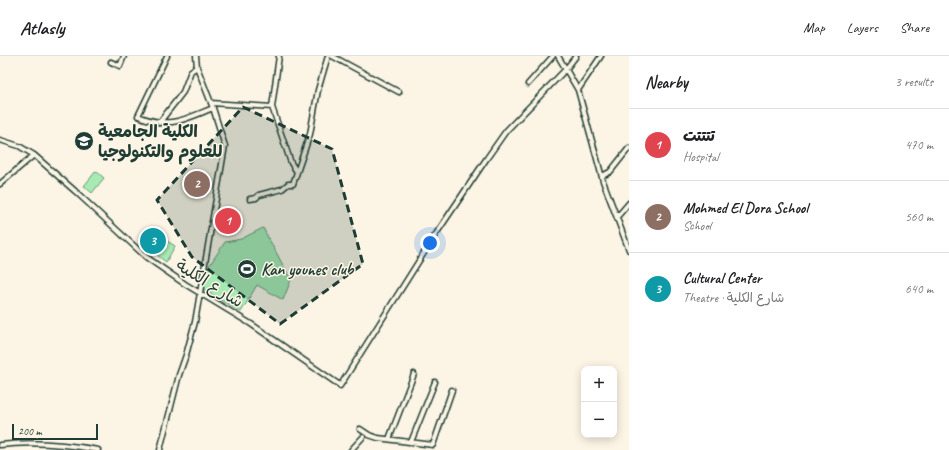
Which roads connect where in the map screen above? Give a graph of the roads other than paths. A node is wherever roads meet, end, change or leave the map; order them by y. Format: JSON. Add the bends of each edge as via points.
{"nodes":[{"id":1,"x":124,"y":56,"type":"edge"},
{"id":2,"x":167,"y":56,"type":"edge"},
{"id":3,"x":196,"y":56,"type":"edge"},
{"id":4,"x":279,"y":56,"type":"edge"},
{"id":5,"x":328,"y":56,"type":"edge"},
{"id":6,"x":332,"y":56,"type":"edge"},
{"id":7,"x":553,"y":56,"type":"edge"},
{"id":8,"x":558,"y":56,"type":"edge"},
{"id":9,"x":576,"y":56,"type":"edge"},
{"id":10,"x":601,"y":56,"type":"edge"},
{"id":11,"x":111,"y":62,"type":"dead end"},
{"id":12,"x":197,"y":67,"type":"junction"},
{"id":13,"x":566,"y":69,"type":"junction"},
{"id":14,"x":528,"y":84,"type":"dead end"},
{"id":15,"x":578,"y":90,"type":"junction"},
{"id":16,"x":399,"y":92,"type":"dead end"},
{"id":17,"x":211,"y":103,"type":"junction"},
{"id":18,"x":272,"y":107,"type":"junction"},
{"id":19,"x":213,"y":108,"type":"junction"},
{"id":20,"x":160,"y":123,"type":"junction"},
{"id":21,"x":0,"y":140,"type":"edge"},
{"id":22,"x":629,"y":148,"type":"edge"},
{"id":23,"x":34,"y":155,"type":"junction"},
{"id":24,"x":297,"y":172,"type":"junction"},
{"id":25,"x":602,"y":176,"type":"junction"},
{"id":26,"x":0,"y":184,"type":"edge"},
{"id":27,"x":250,"y":199,"type":"dead end"},
{"id":28,"x":629,"y":204,"type":"edge"},
{"id":29,"x":617,"y":217,"type":"junction"},
{"id":30,"x":629,"y":250,"type":"edge"},
{"id":31,"x":200,"y":292,"type":"junction"},
{"id":32,"x":414,"y":374,"type":"dead end"},
{"id":33,"x":435,"y":382,"type":"dead end"},
{"id":34,"x":452,"y":390,"type":"dead end"},
{"id":35,"x":360,"y":429,"type":"dead end"},
{"id":36,"x":363,"y":437,"type":"dead end"},
{"id":37,"x":389,"y":439,"type":"junction"},
{"id":38,"x":411,"y":442,"type":"junction"},
{"id":39,"x":0,"y":445,"type":"edge"},
{"id":40,"x":98,"y":450,"type":"edge"},
{"id":41,"x":160,"y":450,"type":"edge"},
{"id":42,"x":351,"y":450,"type":"edge"}],
"edges":[{"from":1,"to":11,"type":"street","via":[[120,66]]},
{"from":2,"to":20,"type":"street","via":[[138,116]]},
{"from":3,"to":12,"type":"street"},
{"from":4,"to":18,"type":"street"},
{"from":5,"to":24,"type":"street","via":[[318,90],[310,134]]},
{"from":6,"to":16,"type":"street"},
{"from":7,"to":14,"type":"street"},
{"from":8,"to":13,"type":"street"},
{"from":9,"to":13,"type":"street"},
{"from":10,"to":15,"type":"street"},
{"from":12,"to":17,"type":"street"},
{"from":12,"to":20,"type":"street","via":[[191,71],[183,92]]},
{"from":13,"to":15,"type":"street"},
{"from":13,"to":31,"type":"street","name":"شارع الكلية","via":[[506,131],[339,385]]},
{"from":15,"to":25,"type":"street"},
{"from":17,"to":18,"type":"street"},
{"from":17,"to":19,"type":"street"},
{"from":18,"to":24,"type":"street","via":[[291,163]]},
{"from":19,"to":20,"type":"street","via":[[178,122]]},
{"from":19,"to":31,"type":"street","via":[[225,146]]},
{"from":21,"to":23,"type":"street","name":"شارع الكلية","via":[[19,146]]},
{"from":22,"to":25,"type":"street","via":[[610,172]]},
{"from":23,"to":26,"type":"street"},
{"from":23,"to":31,"type":"street","name":"شارع الكلية","via":[[146,257]]},
{"from":24,"to":27,"type":"street","via":[[293,184]]},
{"from":25,"to":29,"type":"street"},
{"from":28,"to":29,"type":"street"},
{"from":29,"to":30,"type":"street"},
{"from":31,"to":41,"type":"street","via":[[191,338]]},
{"from":32,"to":37,"type":"street"},
{"from":33,"to":38,"type":"street"},
{"from":34,"to":38,"type":"street","via":[[433,445]]},
{"from":35,"to":37,"type":"street","via":[[369,435]]},
{"from":36,"to":42,"type":"street"},
{"from":37,"to":38,"type":"street"},
{"from":39,"to":40,"type":"street","via":[[59,444]]}]}
